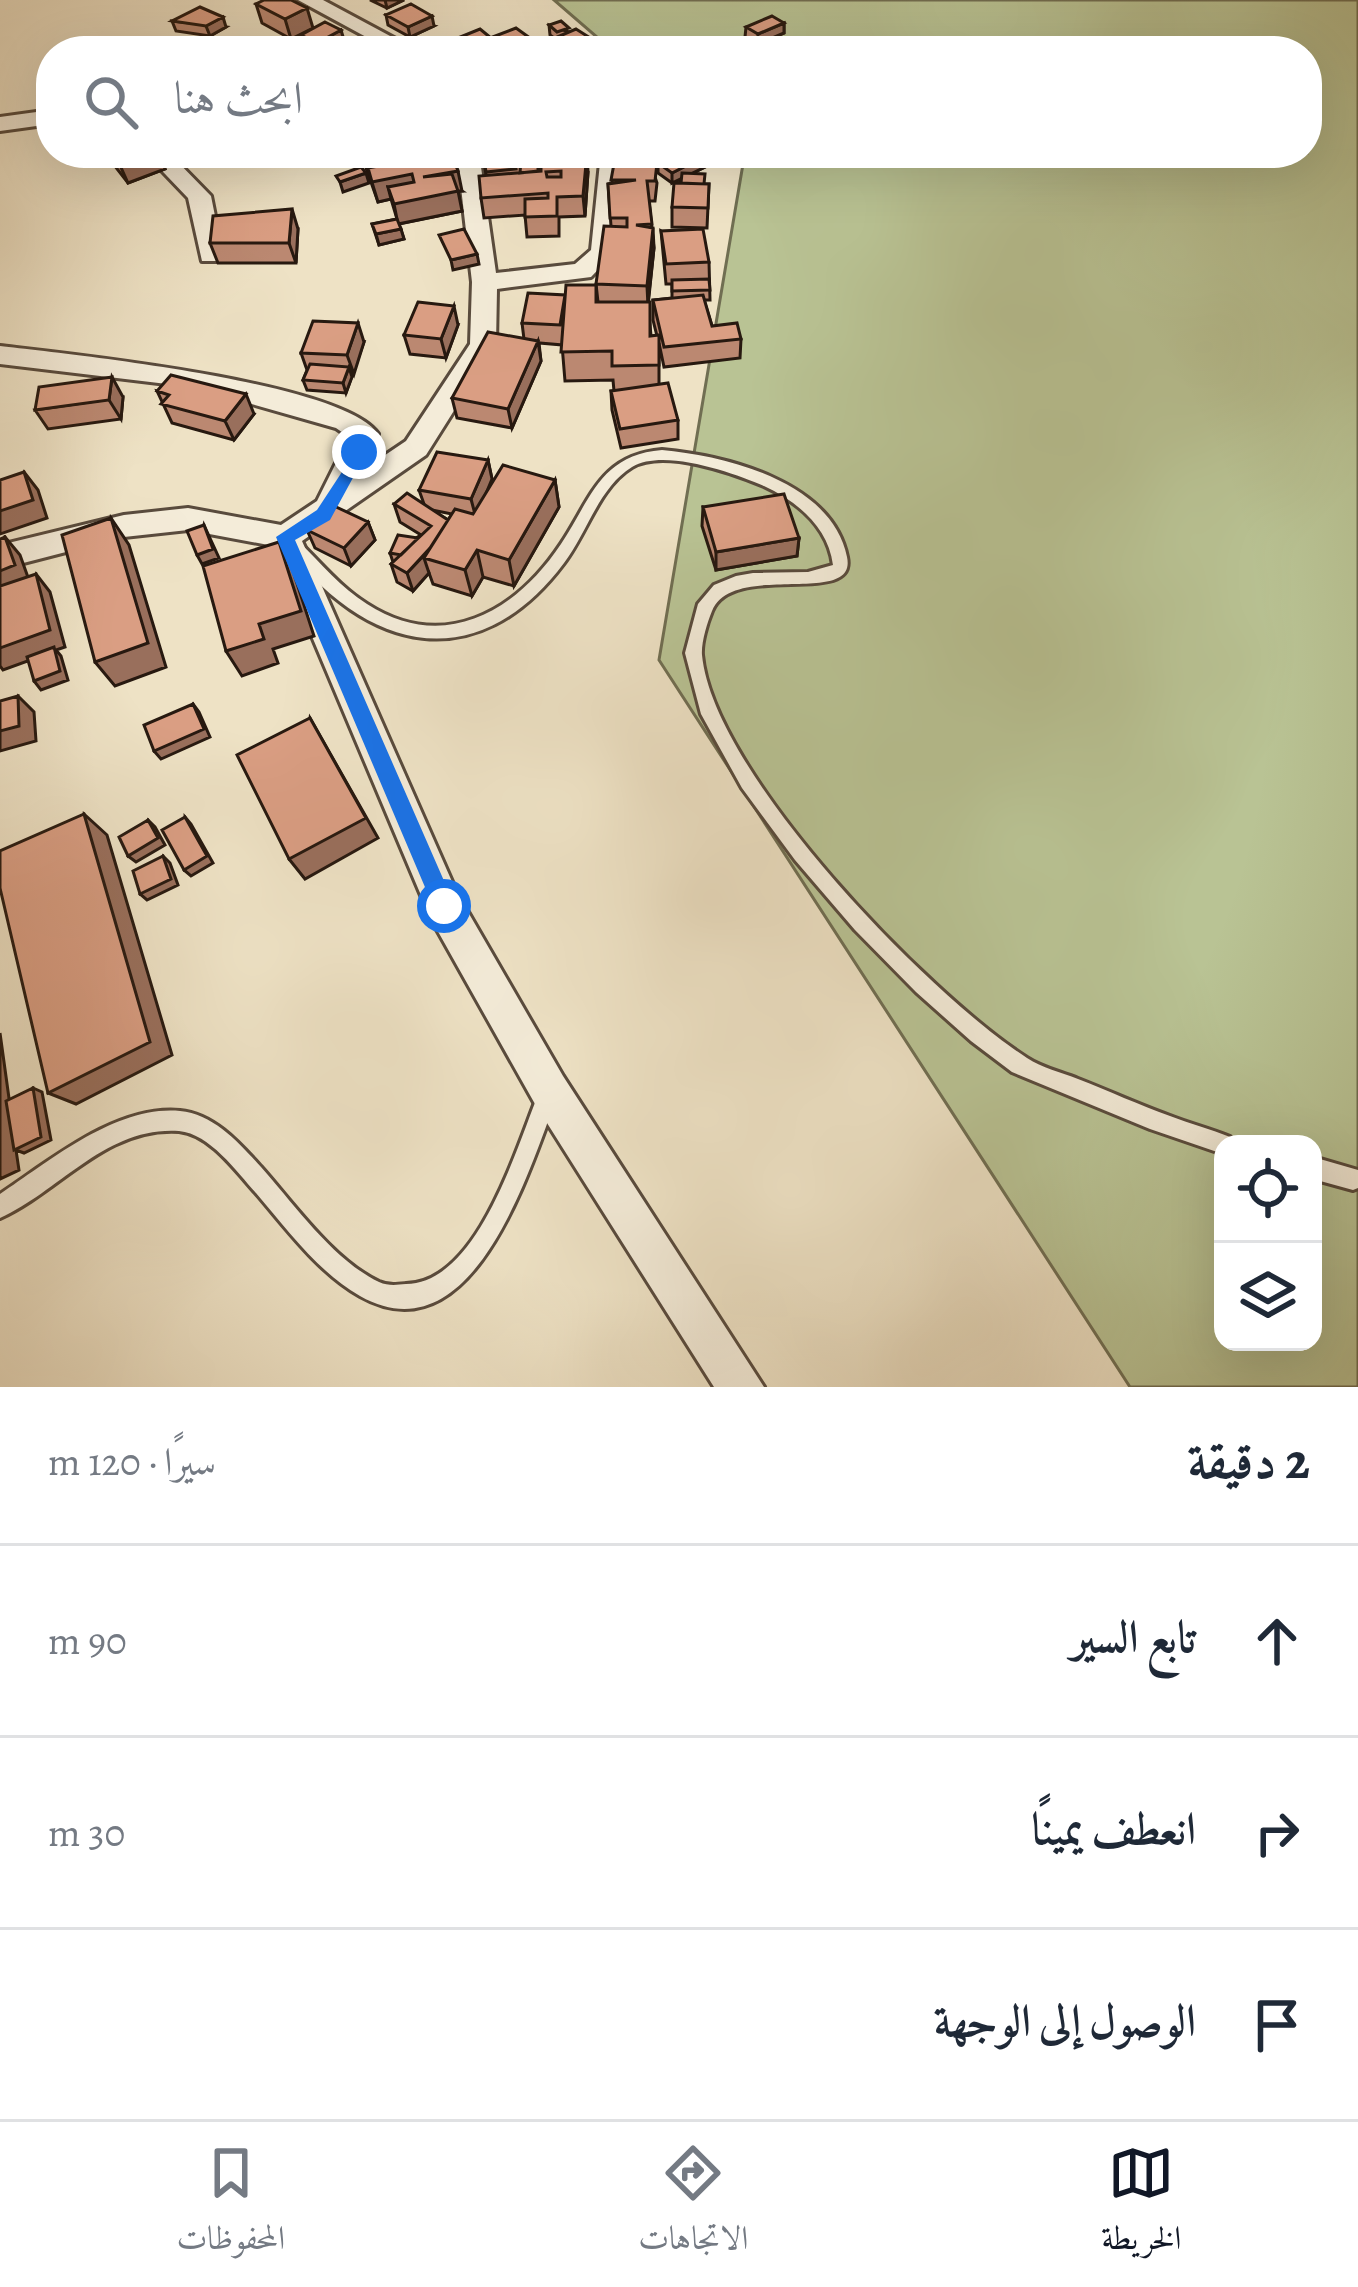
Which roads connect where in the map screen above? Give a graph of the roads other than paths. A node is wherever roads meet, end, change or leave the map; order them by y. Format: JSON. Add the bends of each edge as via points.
{"nodes":[{"id":1,"x":308,"y":0,"type":"edge"},
{"id":2,"x":379,"y":36,"type":"edge"},
{"id":3,"x":36,"y":119,"type":"edge"},
{"id":4,"x":0,"y":124,"type":"edge"},
{"id":5,"x":171,"y":168,"type":"edge"},
{"id":6,"x":470,"y":168,"type":"edge"},
{"id":7,"x":611,"y":168,"type":"edge"},
{"id":8,"x":211,"y":256,"type":"edge"},
{"id":9,"x":485,"y":282,"type":"junction"},
{"id":10,"x":0,"y":355,"type":"edge"},
{"id":11,"x":323,"y":515,"type":"junction"},
{"id":12,"x":285,"y":537,"type":"junction"},
{"id":13,"x":0,"y":557,"type":"edge"},
{"id":14,"x":549,"y":1090,"type":"junction"},
{"id":15,"x":1214,"y":1141,"type":"edge"},
{"id":16,"x":1322,"y":1170,"type":"edge"},
{"id":17,"x":1353,"y":1179,"type":"dead end"},
{"id":18,"x":0,"y":1207,"type":"edge"},
{"id":19,"x":741,"y":1387,"type":"edge"}],
"edges":[{"from":1,"to":2,"type":"street"},
{"from":3,"to":4,"type":"street"},
{"from":5,"to":8,"type":"street","via":[[199,196]]},
{"from":6,"to":9,"type":"street"},
{"from":7,"to":9,"type":"street","via":[[603,252],[582,272]]},
{"from":9,"to":11,"type":"street","via":[[483,344],[416,448]]},
{"from":10,"to":11,"type":"street","via":[[192,377],[346,421],[364,434]]},
{"from":11,"to":12,"type":"street"},
{"from":12,"to":13,"type":"street","via":[[188,519]]},
{"from":12,"to":14,"type":"street","via":[[444,906]]},
{"from":12,"to":15,"type":"lane","via":[[363,610],[415,632],[462,635],[506,615],[558,559],[601,487],[631,460],[658,453],[732,468],[794,495],[837,539],[841,568],[815,578],[768,574],[724,588],[698,616],[694,638],[695,670],[713,719],[753,794],[824,886],[1020,1066]]},
{"from":14,"to":18,"type":"lane","via":[[493,1231],[454,1277],[424,1295],[385,1296],[327,1257],[231,1150],[184,1120],[104,1142]]},
{"from":14,"to":19,"type":"street"},
{"from":16,"to":17,"type":"lane"}]}
